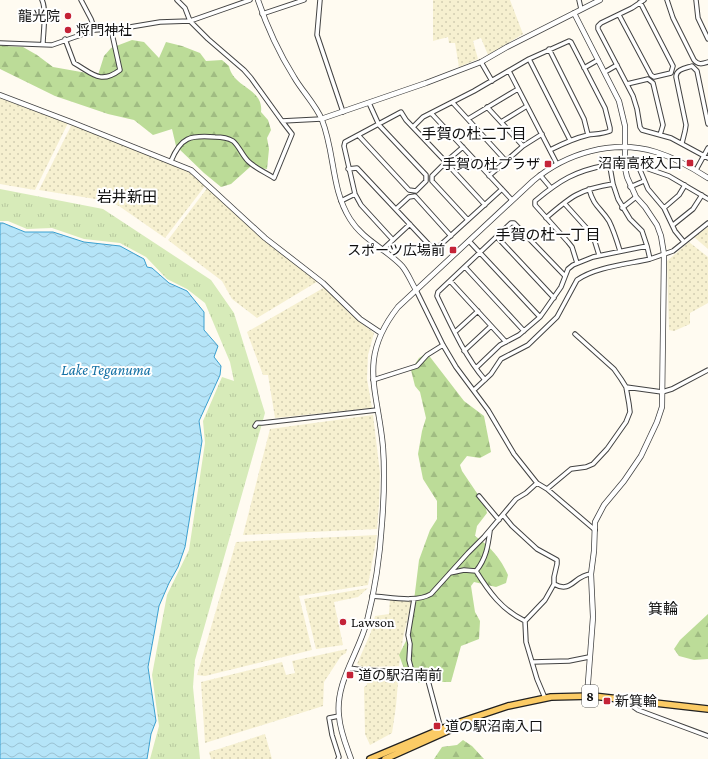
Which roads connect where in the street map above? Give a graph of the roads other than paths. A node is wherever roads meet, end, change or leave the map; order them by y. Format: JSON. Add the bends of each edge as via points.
{"nodes":[{"id":1,"x":42,"y":0,"type":"edge"},
{"id":2,"x":81,"y":0,"type":"edge"},
{"id":3,"x":177,"y":0,"type":"edge"},
{"id":4,"x":250,"y":0,"type":"edge"},
{"id":5,"x":258,"y":0,"type":"edge"},
{"id":6,"x":304,"y":0,"type":"edge"},
{"id":7,"x":320,"y":0,"type":"edge"},
{"id":8,"x":579,"y":0,"type":"edge"},
{"id":9,"x":600,"y":0,"type":"edge"},
{"id":10,"x":667,"y":0,"type":"edge"},
{"id":11,"x":696,"y":0,"type":"edge"},
{"id":12,"x":642,"y":1,"type":"edge"},
{"id":13,"x":581,"y":9,"type":"junction"},
{"id":14,"x":574,"y":13,"type":"junction"},
{"id":15,"x":262,"y":14,"type":"junction"},
{"id":16,"x":619,"y":15,"type":"junction"},
{"id":17,"x":190,"y":21,"type":"junction"},
{"id":18,"x":111,"y":29,"type":"junction"},
{"id":19,"x":95,"y":30,"type":"junction"},
{"id":20,"x":65,"y":39,"type":"junction"},
{"id":21,"x":708,"y":39,"type":"edge"},
{"id":22,"x":0,"y":43,"type":"edge"},
{"id":23,"x":43,"y":44,"type":"junction"},
{"id":24,"x":549,"y":50,"type":"junction"},
{"id":25,"x":529,"y":59,"type":"junction"},
{"id":26,"x":598,"y":60,"type":"junction"},
{"id":27,"x":481,"y":62,"type":"junction"},
{"id":28,"x":708,"y":62,"type":"edge"},
{"id":29,"x":617,"y":65,"type":"junction"},
{"id":30,"x":584,"y":68,"type":"junction"},
{"id":31,"x":509,"y":71,"type":"junction"},
{"id":32,"x":605,"y":72,"type":"junction"},
{"id":33,"x":492,"y":81,"type":"junction"},
{"id":34,"x":627,"y":84,"type":"junction"},
{"id":35,"x":518,"y":88,"type":"junction"},
{"id":36,"x":0,"y":96,"type":"edge"},
{"id":37,"x":369,"y":102,"type":"junction"},
{"id":38,"x":453,"y":103,"type":"junction"},
{"id":39,"x":527,"y":106,"type":"junction"},
{"id":40,"x":487,"y":107,"type":"junction"},
{"id":41,"x":343,"y":112,"type":"junction"},
{"id":42,"x":431,"y":113,"type":"junction"},
{"id":43,"x":321,"y":119,"type":"junction"},
{"id":44,"x":468,"y":119,"type":"junction"},
{"id":45,"x":282,"y":122,"type":"junction"},
{"id":46,"x":501,"y":122,"type":"junction"},
{"id":47,"x":708,"y":124,"type":"edge"},
{"id":48,"x":379,"y":125,"type":"junction"},
{"id":49,"x":413,"y":127,"type":"junction"},
{"id":50,"x":542,"y":134,"type":"junction"},
{"id":51,"x":588,"y":135,"type":"junction"},
{"id":52,"x":660,"y":135,"type":"junction"},
{"id":53,"x":358,"y":136,"type":"junction"},
{"id":54,"x":570,"y":140,"type":"junction"},
{"id":55,"x":682,"y":143,"type":"junction"},
{"id":56,"x":523,"y":146,"type":"junction"},
{"id":57,"x":463,"y":147,"type":"junction"},
{"id":58,"x":626,"y":148,"type":"junction"},
{"id":59,"x":708,"y":148,"type":"edge"},
{"id":60,"x":550,"y":150,"type":"junction"},
{"id":61,"x":706,"y":157,"type":"edge"},
{"id":62,"x":171,"y":161,"type":"junction"},
{"id":63,"x":506,"y":161,"type":"junction"},
{"id":64,"x":557,"y":164,"type":"junction"},
{"id":65,"x":348,"y":169,"type":"junction"},
{"id":66,"x":696,"y":170,"type":"junction"},
{"id":67,"x":540,"y":175,"type":"junction"},
{"id":68,"x":490,"y":176,"type":"junction"},
{"id":69,"x":708,"y":178,"type":"edge"},
{"id":70,"x":644,"y":181,"type":"junction"},
{"id":71,"x":613,"y":184,"type":"junction"},
{"id":72,"x":685,"y":185,"type":"junction"},
{"id":73,"x":630,"y":187,"type":"junction"},
{"id":74,"x":551,"y":188,"type":"junction"},
{"id":75,"x":502,"y":189,"type":"junction"},
{"id":76,"x":589,"y":189,"type":"junction"},
{"id":77,"x":355,"y":194,"type":"junction"},
{"id":78,"x":702,"y":195,"type":"junction"},
{"id":79,"x":636,"y":197,"type":"junction"},
{"id":80,"x":708,"y":199,"type":"edge"},
{"id":81,"x":341,"y":200,"type":"junction"},
{"id":82,"x":512,"y":200,"type":"junction"},
{"id":83,"x":564,"y":203,"type":"junction"},
{"id":84,"x":485,"y":205,"type":"junction"},
{"id":85,"x":622,"y":208,"type":"junction"},
{"id":86,"x":664,"y":208,"type":"junction"},
{"id":87,"x":396,"y":209,"type":"junction"},
{"id":88,"x":546,"y":218,"type":"junction"},
{"id":89,"x":468,"y":220,"type":"junction"},
{"id":90,"x":708,"y":223,"type":"edge"},
{"id":91,"x":410,"y":224,"type":"junction"},
{"id":92,"x":673,"y":225,"type":"junction"},
{"id":93,"x":451,"y":236,"type":"junction"},
{"id":94,"x":497,"y":237,"type":"junction"},
{"id":95,"x":393,"y":240,"type":"junction"},
{"id":96,"x":469,"y":241,"type":"junction"},
{"id":97,"x":684,"y":242,"type":"junction"},
{"id":98,"x":647,"y":246,"type":"junction"},
{"id":99,"x":382,"y":250,"type":"junction"},
{"id":100,"x":620,"y":251,"type":"junction"},
{"id":101,"x":480,"y":252,"type":"junction"},
{"id":102,"x":664,"y":254,"type":"junction"},
{"id":103,"x":599,"y":255,"type":"junction"},
{"id":104,"x":650,"y":260,"type":"junction"},
{"id":105,"x":577,"y":263,"type":"junction"},
{"id":106,"x":465,"y":267,"type":"junction"},
{"id":107,"x":565,"y":276,"type":"junction"},
{"id":108,"x":450,"y":281,"type":"junction"},
{"id":109,"x":416,"y":290,"type":"junction"},
{"id":110,"x":554,"y":298,"type":"junction"},
{"id":111,"x":478,"y":311,"type":"junction"},
{"id":112,"x":540,"y":317,"type":"junction"},
{"id":113,"x":492,"y":326,"type":"junction"},
{"id":114,"x":524,"y":331,"type":"junction"},
{"id":115,"x":455,"y":332,"type":"junction"},
{"id":116,"x":381,"y":333,"type":"junction"},
{"id":117,"x":575,"y":334,"type":"dead end"},
{"id":118,"x":506,"y":342,"type":"junction"},
{"id":119,"x":443,"y":345,"type":"junction"},
{"id":120,"x":464,"y":351,"type":"junction"},
{"id":121,"x":476,"y":368,"type":"junction"},
{"id":122,"x":708,"y":370,"type":"edge"},
{"id":123,"x":373,"y":380,"type":"junction"},
{"id":124,"x":485,"y":380,"type":"junction"},
{"id":125,"x":626,"y":387,"type":"junction"},
{"id":126,"x":474,"y":390,"type":"junction"},
{"id":127,"x":662,"y":392,"type":"junction"},
{"id":128,"x":377,"y":410,"type":"junction"},
{"id":129,"x":255,"y":426,"type":"dead end"},
{"id":130,"x":537,"y":483,"type":"junction"},
{"id":131,"x":547,"y":489,"type":"junction"},
{"id":132,"x":480,"y":496,"type":"dead end"},
{"id":133,"x":503,"y":515,"type":"junction"},
{"id":134,"x":499,"y":520,"type":"junction"},
{"id":135,"x":490,"y":530,"type":"junction"},
{"id":136,"x":595,"y":530,"type":"junction"},
{"id":137,"x":476,"y":571,"type":"junction"},
{"id":138,"x":450,"y":573,"type":"junction"},
{"id":139,"x":591,"y":574,"type":"junction"},
{"id":140,"x":554,"y":584,"type":"junction"},
{"id":141,"x":372,"y":596,"type":"junction"},
{"id":142,"x":414,"y":599,"type":"junction"},
{"id":143,"x":525,"y":621,"type":"junction"},
{"id":144,"x":589,"y":657,"type":"junction"},
{"id":145,"x":533,"y":662,"type":"junction"},
{"id":146,"x":349,"y":668,"type":"junction"},
{"id":147,"x":412,"y":672,"type":"junction"},
{"id":148,"x":587,"y":696,"type":"junction"},
{"id":149,"x":545,"y":698,"type":"junction"},
{"id":150,"x":629,"y":700,"type":"junction"},
{"id":151,"x":708,"y":709,"type":"edge"},
{"id":152,"x":339,"y":716,"type":"junction"},
{"id":153,"x":474,"y":718,"type":"junction"},
{"id":154,"x":441,"y":729,"type":"junction"},
{"id":155,"x":708,"y":736,"type":"edge"},
{"id":156,"x":338,"y":759,"type":"edge"},
{"id":157,"x":352,"y":759,"type":"edge"},
{"id":158,"x":370,"y":759,"type":"edge"},
{"id":159,"x":385,"y":759,"type":"edge"}],
"edges":[{"from":1,"to":23,"type":"street","via":[[45,13]]},
{"from":2,"to":19,"type":"street"},
{"from":3,"to":17,"type":"street","via":[[185,8]]},
{"from":4,"to":17,"type":"street"},
{"from":5,"to":15,"type":"street"},
{"from":6,"to":15,"type":"street"},
{"from":7,"to":41,"type":"street","via":[[317,35]]},
{"from":8,"to":13,"type":"street"},
{"from":9,"to":13,"type":"street"},
{"from":10,"to":28,"type":"street","via":[[694,60],[700,64]]},
{"from":11,"to":21,"type":"street","via":[[698,18]]},
{"from":12,"to":16,"type":"street"},
{"from":12,"to":16,"type":"street","via":[[673,66],[671,72],[654,77],[651,75]]},
{"from":13,"to":14,"type":"street"},
{"from":14,"to":26,"type":"street"},
{"from":14,"to":27,"type":"street"},
{"from":15,"to":43,"type":"street","via":[[292,75]]},
{"from":16,"to":29,"type":"street","via":[[598,26]]},
{"from":17,"to":18,"type":"street","via":[[160,22]]},
{"from":17,"to":45,"type":"street","via":[[244,70]]},
{"from":18,"to":19,"type":"street"},
{"from":18,"to":20,"type":"street","via":[[120,70],[111,76],[101,78],[74,63]]},
{"from":19,"to":20,"type":"street"},
{"from":20,"to":23,"type":"street","via":[[52,45]]},
{"from":22,"to":23,"type":"street"},
{"from":24,"to":25,"type":"street"},
{"from":24,"to":30,"type":"street","via":[[571,42]]},
{"from":24,"to":51,"type":"street","via":[[584,119]]},
{"from":25,"to":31,"type":"street"},
{"from":25,"to":54,"type":"street"},
{"from":26,"to":30,"type":"street"},
{"from":26,"to":32,"type":"street"},
{"from":27,"to":33,"type":"street"},
{"from":27,"to":37,"type":"street"},
{"from":29,"to":32,"type":"street"},
{"from":29,"to":34,"type":"street"},
{"from":30,"to":51,"type":"street","via":[[605,108],[610,128],[606,133]]},
{"from":31,"to":33,"type":"street"},
{"from":31,"to":35,"type":"street"},
{"from":32,"to":58,"type":"street","via":[[623,112]]},
{"from":33,"to":38,"type":"street"},
{"from":34,"to":52,"type":"street","via":[[637,109],[640,127],[645,132]]},
{"from":34,"to":52,"type":"street","via":[[648,79],[653,83],[663,125]]},
{"from":35,"to":39,"type":"street"},
{"from":35,"to":40,"type":"street"},
{"from":36,"to":62,"type":"street"},
{"from":37,"to":41,"type":"street"},
{"from":37,"to":48,"type":"street"},
{"from":38,"to":42,"type":"street"},
{"from":38,"to":44,"type":"street"},
{"from":39,"to":46,"type":"street"},
{"from":39,"to":50,"type":"street"},
{"from":40,"to":44,"type":"street"},
{"from":40,"to":46,"type":"street"},
{"from":41,"to":43,"type":"street"},
{"from":42,"to":49,"type":"street"},
{"from":42,"to":57,"type":"street"},
{"from":43,"to":45,"type":"street"},
{"from":43,"to":81,"type":"street"},
{"from":44,"to":63,"type":"street"},
{"from":45,"to":62,"type":"street","via":[[292,134],[274,178],[247,160],[232,140],[222,138],[190,138],[176,150]]},
{"from":46,"to":56,"type":"street"},
{"from":47,"to":55,"type":"street","via":[[697,71],[692,66],[678,71],[676,77],[686,125]]},
{"from":48,"to":49,"type":"street","via":[[401,112]]},
{"from":48,"to":53,"type":"street"},
{"from":48,"to":53,"type":"street","via":[[426,175],[426,181],[416,191],[409,190]]},
{"from":49,"to":57,"type":"street","via":[[444,160]]},
{"from":50,"to":56,"type":"street"},
{"from":50,"to":60,"type":"street"},
{"from":51,"to":54,"type":"street"},
{"from":52,"to":55,"type":"street"},
{"from":53,"to":65,"type":"street","via":[[346,142],[344,146]]},
{"from":54,"to":60,"type":"street"},
{"from":55,"to":61,"type":"street"},
{"from":56,"to":63,"type":"street"},
{"from":57,"to":68,"type":"street"},
{"from":58,"to":64,"type":"street","via":[[588,152]]},
{"from":58,"to":66,"type":"street","via":[[654,152]]},
{"from":58,"to":73,"type":"street","via":[[625,168]]},
{"from":59,"to":61,"type":"street"},
{"from":60,"to":64,"type":"street"},
{"from":61,"to":66,"type":"street"},
{"from":62,"to":116,"type":"street","via":[[191,170],[266,238],[323,282],[360,319]]},
{"from":63,"to":68,"type":"street"},
{"from":64,"to":67,"type":"street"},
{"from":65,"to":77,"type":"street"},
{"from":65,"to":87,"type":"street","via":[[357,168]]},
{"from":66,"to":69,"type":"street"},
{"from":67,"to":74,"type":"street"},
{"from":67,"to":82,"type":"street"},
{"from":68,"to":75,"type":"street"},
{"from":70,"to":72,"type":"street","via":[[640,170],[643,167]]},
{"from":70,"to":73,"type":"street"},
{"from":70,"to":86,"type":"street"},
{"from":71,"to":74,"type":"street","via":[[610,167],[607,165],[579,171]]},
{"from":71,"to":76,"type":"street"},
{"from":71,"to":85,"type":"street"},
{"from":72,"to":78,"type":"street"},
{"from":72,"to":86,"type":"street","via":[[680,195]]},
{"from":73,"to":79,"type":"street"},
{"from":74,"to":88,"type":"street","via":[[535,201],[535,205]]},
{"from":75,"to":82,"type":"street"},
{"from":75,"to":84,"type":"street"},
{"from":76,"to":83,"type":"street"},
{"from":76,"to":100,"type":"street","via":[[592,200],[612,228]]},
{"from":77,"to":81,"type":"street"},
{"from":77,"to":95,"type":"street","via":[[361,205]]},
{"from":78,"to":80,"type":"street"},
{"from":78,"to":92,"type":"street","via":[[694,209]]},
{"from":79,"to":85,"type":"street"},
{"from":79,"to":102,"type":"street","via":[[657,225]]},
{"from":81,"to":99,"type":"street","via":[[356,226]]},
{"from":82,"to":96,"type":"street"},
{"from":83,"to":88,"type":"street"},
{"from":83,"to":103,"type":"street","via":[[591,233]]},
{"from":84,"to":89,"type":"street"},
{"from":84,"to":89,"type":"street","via":[[449,166],[442,166],[432,176],[432,181]]},
{"from":85,"to":98,"type":"street","via":[[642,231]]},
{"from":86,"to":92,"type":"street"},
{"from":87,"to":91,"type":"street"},
{"from":87,"to":93,"type":"street","via":[[415,196]]},
{"from":88,"to":105,"type":"street","via":[[572,247]]},
{"from":89,"to":93,"type":"street"},
{"from":90,"to":97,"type":"street"},
{"from":91,"to":93,"type":"street","via":[[433,249]]},
{"from":91,"to":95,"type":"street"},
{"from":92,"to":97,"type":"street"},
{"from":94,"to":101,"type":"street"},
{"from":94,"to":107,"type":"street","via":[[514,223]]},
{"from":94,"to":110,"type":"street"},
{"from":95,"to":99,"type":"street"},
{"from":96,"to":101,"type":"street"},
{"from":96,"to":109,"type":"street"},
{"from":97,"to":102,"type":"street","via":[[673,251]]},
{"from":98,"to":100,"type":"street"},
{"from":98,"to":104,"type":"street"},
{"from":99,"to":109,"type":"street","via":[[403,267]]},
{"from":100,"to":103,"type":"street"},
{"from":101,"to":106,"type":"street"},
{"from":101,"to":112,"type":"street"},
{"from":102,"to":104,"type":"street"},
{"from":102,"to":127,"type":"street"},
{"from":103,"to":105,"type":"street"},
{"from":104,"to":124,"type":"street","via":[[582,276],[577,280],[557,317],[528,345],[501,359]]},
{"from":105,"to":107,"type":"street","via":[[568,269]]},
{"from":106,"to":108,"type":"street"},
{"from":106,"to":114,"type":"street"},
{"from":107,"to":110,"type":"street"},
{"from":108,"to":111,"type":"street"},
{"from":108,"to":115,"type":"street","via":[[437,296]]},
{"from":109,"to":116,"type":"street","via":[[398,307]]},
{"from":109,"to":119,"type":"street"},
{"from":110,"to":112,"type":"street"},
{"from":111,"to":113,"type":"street"},
{"from":111,"to":115,"type":"street"},
{"from":112,"to":114,"type":"street"},
{"from":113,"to":118,"type":"street"},
{"from":113,"to":120,"type":"street"},
{"from":114,"to":118,"type":"street"},
{"from":115,"to":120,"type":"street"},
{"from":116,"to":123,"type":"street","via":[[374,353]]},
{"from":117,"to":125,"type":"street","via":[[614,369]]},
{"from":118,"to":121,"type":"street"},
{"from":119,"to":123,"type":"street","via":[[427,355],[417,366]]},
{"from":119,"to":126,"type":"street"},
{"from":120,"to":121,"type":"street"},
{"from":121,"to":124,"type":"street"},
{"from":122,"to":127,"type":"street"},
{"from":123,"to":128,"type":"street"},
{"from":124,"to":126,"type":"street"},
{"from":125,"to":127,"type":"street"},
{"from":125,"to":131,"type":"street","via":[[630,412],[607,449],[593,464],[571,469]]},
{"from":126,"to":130,"type":"street","via":[[514,454]]},
{"from":127,"to":136,"type":"street","via":[[658,422],[633,468],[599,512]]},
{"from":128,"to":129,"type":"street","via":[[257,423]]},
{"from":128,"to":141,"type":"street","via":[[383,446],[385,491],[382,532]]},
{"from":130,"to":131,"type":"street"},
{"from":130,"to":133,"type":"street","via":[[516,499]]},
{"from":131,"to":136,"type":"street"},
{"from":132,"to":134,"type":"street"},
{"from":133,"to":134,"type":"street"},
{"from":133,"to":140,"type":"street","via":[[537,549],[557,560]]},
{"from":134,"to":135,"type":"street"},
{"from":135,"to":137,"type":"street","via":[[486,553]]},
{"from":135,"to":138,"type":"street"},
{"from":136,"to":139,"type":"street"},
{"from":137,"to":138,"type":"street"},
{"from":137,"to":143,"type":"street","via":[[504,608]]},
{"from":138,"to":142,"type":"street","via":[[431,594]]},
{"from":139,"to":140,"type":"street","via":[[564,588]]},
{"from":139,"to":144,"type":"street","via":[[593,617]]},
{"from":140,"to":143,"type":"street","via":[[545,600]]},
{"from":141,"to":142,"type":"street"},
{"from":141,"to":146,"type":"street","via":[[360,644]]},
{"from":142,"to":147,"type":"street","via":[[408,635]]},
{"from":143,"to":145,"type":"street","via":[[526,642]]},
{"from":144,"to":145,"type":"street","via":[[569,661]]},
{"from":144,"to":148,"type":"street"},
{"from":145,"to":149,"type":"street"},
{"from":146,"to":147,"type":"street"},
{"from":146,"to":152,"type":"street","via":[[340,693]]},
{"from":147,"to":154,"type":"street","via":[[426,673]]},
{"from":148,"to":149,"type":"main road","number":"8"},
{"from":148,"to":150,"type":"main road","number":"8"},
{"from":149,"to":153,"type":"main road","number":"8","via":[[508,706]]},
{"from":150,"to":151,"type":"main road","number":"8"},
{"from":150,"to":155,"type":"street","via":[[628,703],[638,710]]},
{"from":152,"to":156,"type":"street","via":[[330,718]]},
{"from":152,"to":157,"type":"street","via":[[341,730]]},
{"from":153,"to":154,"type":"main road","number":"8"},
{"from":153,"to":159,"type":"main road","number":"8"},
{"from":154,"to":158,"type":"main road","number":"8"}]}
